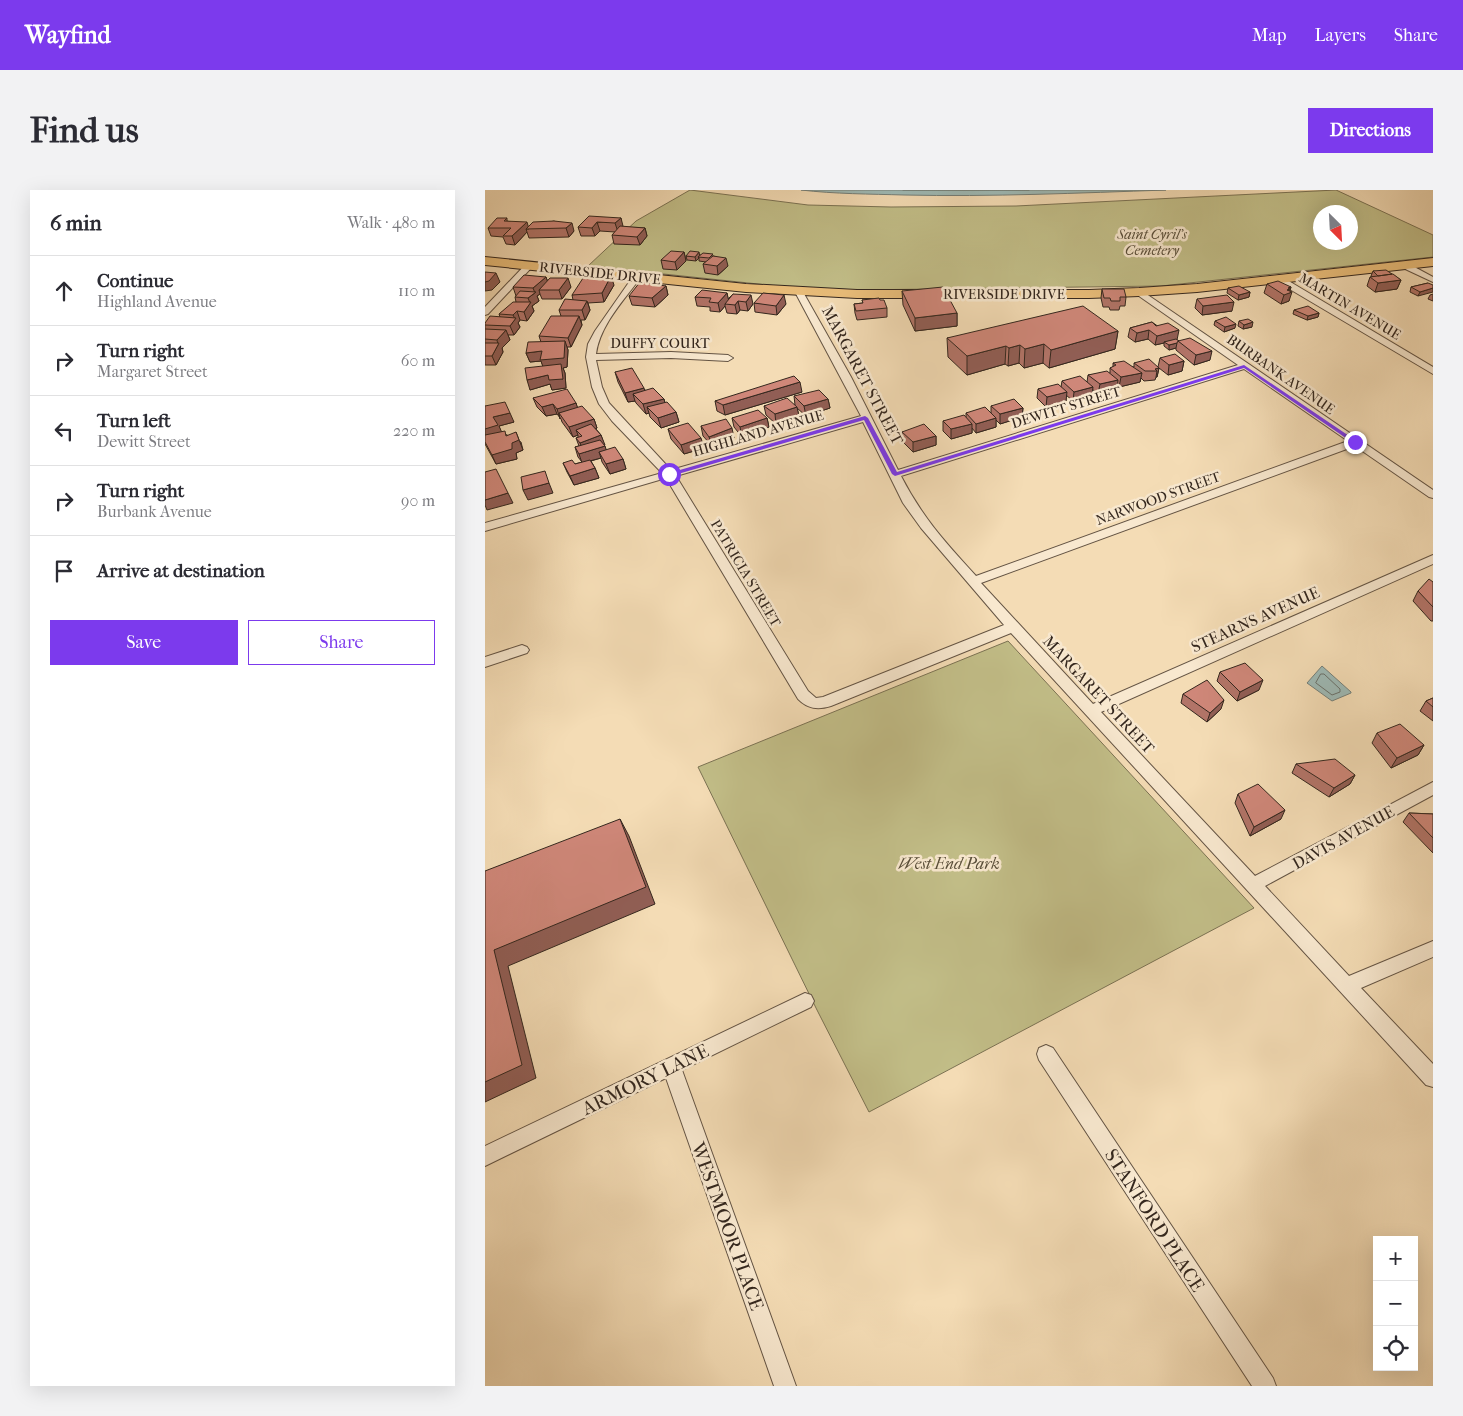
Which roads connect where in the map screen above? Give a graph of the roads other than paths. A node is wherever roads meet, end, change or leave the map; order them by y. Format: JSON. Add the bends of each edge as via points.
{"nodes":[{"id":1,"x":485,"y":261,"type":"edge"},
{"id":2,"x":1433,"y":262,"type":"edge"},
{"id":3,"x":1404,"y":265,"type":"junction"},
{"id":4,"x":529,"y":266,"type":"junction"},
{"id":5,"x":637,"y":277,"type":"junction"},
{"id":6,"x":1279,"y":279,"type":"junction"},
{"id":7,"x":1433,"y":280,"type":"edge"},
{"id":8,"x":799,"y":292,"type":"junction"},
{"id":9,"x":1139,"y":292,"type":"junction"},
{"id":10,"x":485,"y":312,"type":"edge"},
{"id":11,"x":591,"y":357,"type":"junction"},
{"id":12,"x":728,"y":358,"type":"dead end"},
{"id":13,"x":1244,"y":366,"type":"junction"},
{"id":14,"x":1433,"y":371,"type":"edge"},
{"id":15,"x":865,"y":418,"type":"junction"},
{"id":16,"x":1355,"y":442,"type":"junction"},
{"id":17,"x":669,"y":474,"type":"junction"},
{"id":18,"x":895,"y":474,"type":"junction"},
{"id":19,"x":1433,"y":478,"type":"edge"},
{"id":20,"x":1417,"y":484,"type":"junction"},
{"id":21,"x":1433,"y":495,"type":"edge"},
{"id":22,"x":485,"y":528,"type":"edge"},
{"id":23,"x":1433,"y":559,"type":"edge"},
{"id":24,"x":972,"y":582,"type":"junction"},
{"id":25,"x":1013,"y":627,"type":"junction"},
{"id":26,"x":522,"y":650,"type":"dead end"},
{"id":27,"x":485,"y":662,"type":"edge"},
{"id":28,"x":1090,"y":710,"type":"junction"},
{"id":29,"x":1433,"y":788,"type":"edge"},
{"id":30,"x":1253,"y":886,"type":"junction"},
{"id":31,"x":1433,"y":949,"type":"edge"},
{"id":32,"x":1347,"y":984,"type":"junction"},
{"id":33,"x":805,"y":1001,"type":"dead end"},
{"id":34,"x":1046,"y":1054,"type":"dead end"},
{"id":35,"x":671,"y":1067,"type":"junction"},
{"id":36,"x":1433,"y":1078,"type":"edge"},
{"id":37,"x":485,"y":1156,"type":"edge"},
{"id":38,"x":785,"y":1386,"type":"edge"},
{"id":39,"x":1265,"y":1386,"type":"edge"}],
"edges":[{"from":1,"to":4,"type":"main road","name":"RIVERSIDE DRIVE"},
{"from":2,"to":3,"type":"main road","name":"RIVERSIDE DRIVE"},
{"from":3,"to":6,"type":"main road","name":"RIVERSIDE DRIVE"},
{"from":3,"to":7,"type":"street"},
{"from":4,"to":5,"type":"main road","name":"RIVERSIDE DRIVE"},
{"from":4,"to":10,"type":"street"},
{"from":5,"to":8,"type":"main road","name":"RIVERSIDE DRIVE"},
{"from":5,"to":11,"type":"street","name":"PATRICIA STREET","via":[[599,331]]},
{"from":6,"to":9,"type":"main road","name":"RIVERSIDE DRIVE"},
{"from":6,"to":14,"type":"street","name":"MARTIN AVENUE"},
{"from":8,"to":9,"type":"main road","name":"RIVERSIDE DRIVE"},
{"from":8,"to":15,"type":"street","name":"MARGARET STREET"},
{"from":9,"to":13,"type":"street","name":"BURBANK AVENUE"},
{"from":11,"to":12,"type":"street","name":"DUFFY COURT","via":[[671,355]]},
{"from":11,"to":17,"type":"street","name":"PATRICIA STREET","via":[[595,381],[604,404]]},
{"from":13,"to":16,"type":"street","name":"BURBANK AVENUE"},
{"from":13,"to":18,"type":"street","name":"DEWITT STREET"},
{"from":15,"to":17,"type":"street","name":"HIGHLAND AVENUE"},
{"from":15,"to":18,"type":"street","name":"MARGARET STREET"},
{"from":16,"to":20,"type":"street","name":"BURBANK AVENUE"},
{"from":16,"to":24,"type":"street","name":"NARWOOD STREET"},
{"from":17,"to":22,"type":"street","name":"HIGHLAND AVENUE"},
{"from":17,"to":25,"type":"street","name":"PATRICIA STREET","via":[[809,702],[826,702]]},
{"from":18,"to":24,"type":"street","name":"MARGARET STREET","via":[[925,526]]},
{"from":19,"to":20,"type":"street"},
{"from":20,"to":21,"type":"street","name":"BURBANK AVENUE"},
{"from":23,"to":28,"type":"street","name":"STEARNS AVENUE"},
{"from":24,"to":25,"type":"street","name":"MARGARET STREET"},
{"from":25,"to":28,"type":"street","name":"MARGARET STREET"},
{"from":26,"to":27,"type":"street"},
{"from":28,"to":30,"type":"street","name":"MARGARET STREET"},
{"from":29,"to":30,"type":"street","name":"DAVIS AVENUE"},
{"from":30,"to":32,"type":"street","name":"MARGARET STREET"},
{"from":31,"to":32,"type":"street"},
{"from":32,"to":36,"type":"street","name":"MARGARET STREET"},
{"from":33,"to":35,"type":"street","name":"ARMORY LANE"},
{"from":34,"to":39,"type":"street","name":"STANFORD PLACE"},
{"from":35,"to":37,"type":"street","name":"ARMORY LANE"},
{"from":35,"to":38,"type":"street","name":"WESTMOOR PLACE"}]}
